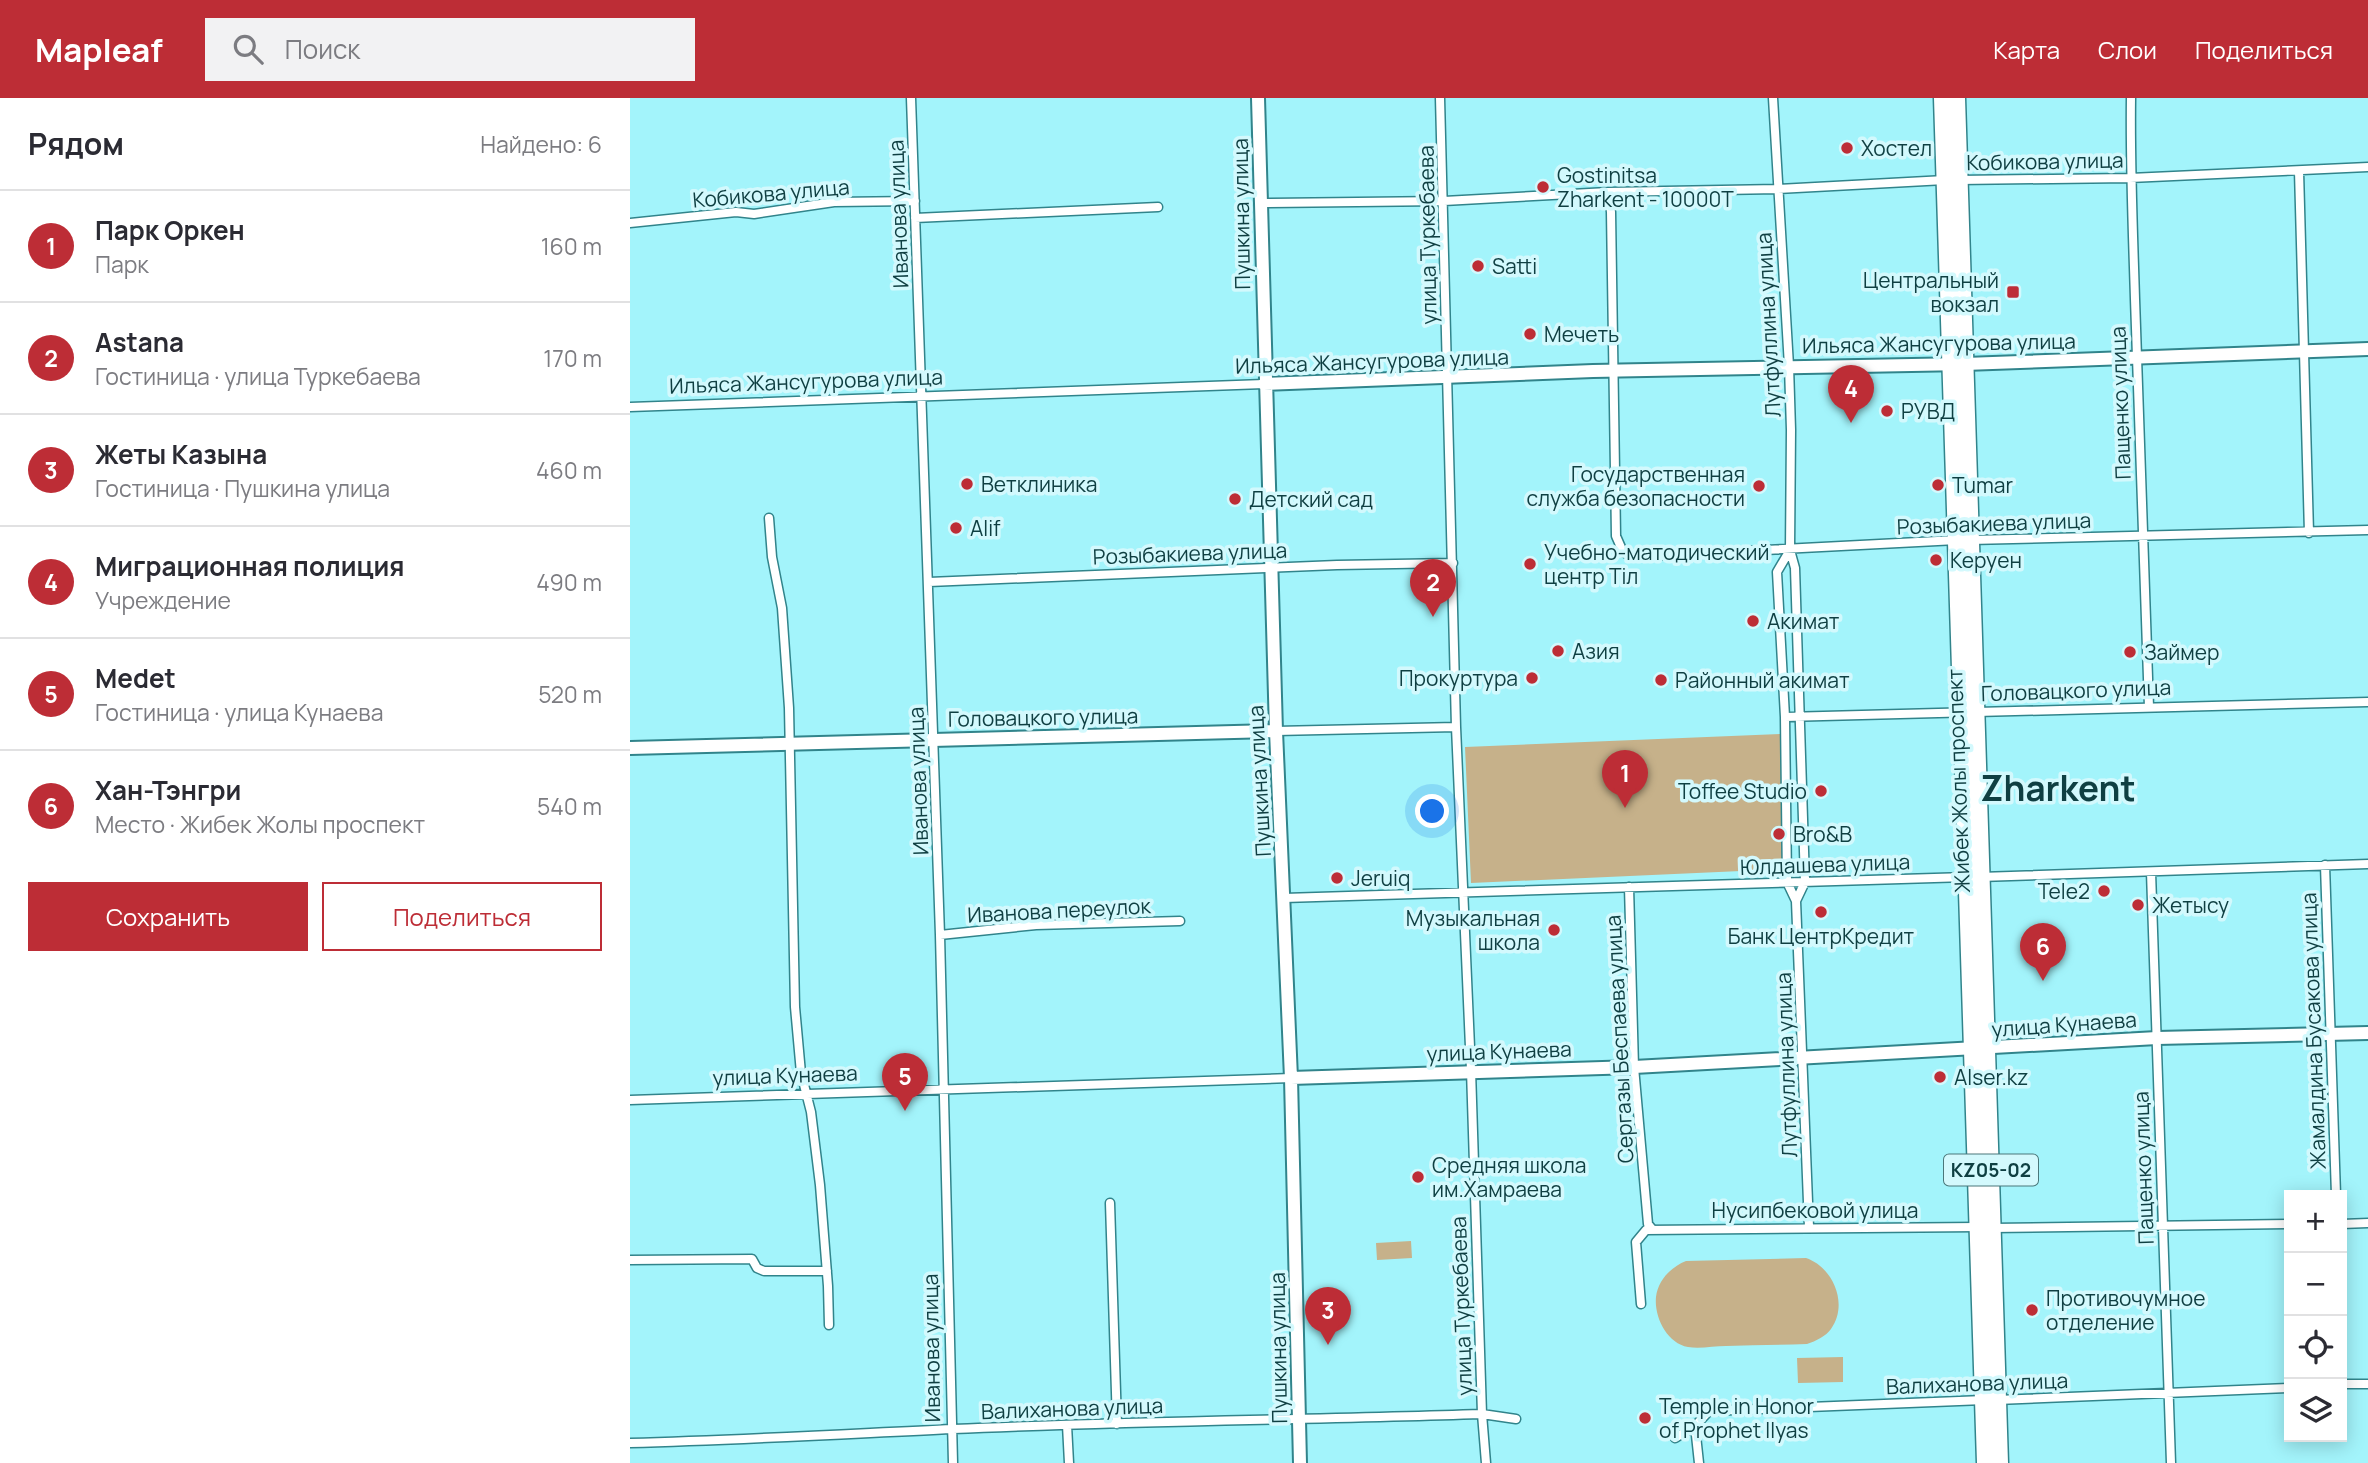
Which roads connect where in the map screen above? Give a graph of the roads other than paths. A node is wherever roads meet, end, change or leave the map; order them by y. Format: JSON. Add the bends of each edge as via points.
{"nodes":[{"id":1,"x":911,"y":98,"type":"edge"},
{"id":2,"x":1258,"y":98,"type":"edge"},
{"id":3,"x":1440,"y":98,"type":"edge"},
{"id":4,"x":1773,"y":98,"type":"edge"},
{"id":5,"x":1942,"y":98,"type":"edge"},
{"id":6,"x":1956,"y":98,"type":"edge"},
{"id":7,"x":2132,"y":98,"type":"edge"},
{"id":8,"x":2368,"y":167,"type":"edge"},
{"id":9,"x":2299,"y":171,"type":"junction"},
{"id":10,"x":2130,"y":178,"type":"junction"},
{"id":11,"x":1952,"y":180,"type":"junction"},
{"id":12,"x":1778,"y":189,"type":"junction"},
{"id":13,"x":1608,"y":192,"type":"junction"},
{"id":14,"x":915,"y":201,"type":"junction"},
{"id":15,"x":1444,"y":201,"type":"junction"},
{"id":16,"x":1261,"y":203,"type":"junction"},
{"id":17,"x":1158,"y":207,"type":"dead end"},
{"id":18,"x":915,"y":218,"type":"junction"},
{"id":19,"x":630,"y":223,"type":"edge"},
{"id":20,"x":2368,"y":349,"type":"edge"},
{"id":21,"x":2304,"y":350,"type":"junction"},
{"id":22,"x":2136,"y":358,"type":"junction"},
{"id":23,"x":1958,"y":364,"type":"junction"},
{"id":24,"x":1789,"y":366,"type":"junction"},
{"id":25,"x":1612,"y":370,"type":"junction"},
{"id":26,"x":1448,"y":377,"type":"junction"},
{"id":27,"x":1264,"y":384,"type":"junction"},
{"id":28,"x":923,"y":397,"type":"junction"},
{"id":29,"x":630,"y":407,"type":"edge"},
{"id":30,"x":769,"y":518,"type":"dead end"},
{"id":31,"x":2368,"y":530,"type":"edge"},
{"id":32,"x":2309,"y":533,"type":"junction"},
{"id":33,"x":2144,"y":535,"type":"junction"},
{"id":34,"x":1964,"y":540,"type":"junction"},
{"id":35,"x":1790,"y":550,"type":"junction"},
{"id":36,"x":1453,"y":563,"type":"junction"},
{"id":37,"x":1271,"y":567,"type":"junction"},
{"id":38,"x":929,"y":582,"type":"junction"},
{"id":39,"x":2368,"y":702,"type":"edge"},
{"id":40,"x":2149,"y":707,"type":"junction"},
{"id":41,"x":1969,"y":712,"type":"junction"},
{"id":42,"x":1800,"y":716,"type":"junction"},
{"id":43,"x":1785,"y":717,"type":"junction"},
{"id":44,"x":1456,"y":727,"type":"junction"},
{"id":45,"x":1276,"y":731,"type":"junction"},
{"id":46,"x":934,"y":739,"type":"junction"},
{"id":47,"x":789,"y":745,"type":"junction"},
{"id":48,"x":630,"y":748,"type":"edge"},
{"id":49,"x":2368,"y":864,"type":"edge"},
{"id":50,"x":2325,"y":866,"type":"junction"},
{"id":51,"x":2151,"y":872,"type":"junction"},
{"id":52,"x":1975,"y":877,"type":"junction"},
{"id":53,"x":1787,"y":882,"type":"junction"},
{"id":54,"x":1805,"y":882,"type":"junction"},
{"id":55,"x":1629,"y":887,"type":"junction"},
{"id":56,"x":1462,"y":893,"type":"junction"},
{"id":57,"x":1284,"y":898,"type":"junction"},
{"id":58,"x":1796,"y":901,"type":"junction"},
{"id":59,"x":1180,"y":921,"type":"dead end"},
{"id":60,"x":940,"y":935,"type":"junction"},
{"id":61,"x":2368,"y":1033,"type":"edge"},
{"id":62,"x":2329,"y":1035,"type":"junction"},
{"id":63,"x":2157,"y":1038,"type":"junction"},
{"id":64,"x":1980,"y":1049,"type":"junction"},
{"id":65,"x":1804,"y":1057,"type":"junction"},
{"id":66,"x":1634,"y":1067,"type":"junction"},
{"id":67,"x":1471,"y":1070,"type":"junction"},
{"id":68,"x":1291,"y":1078,"type":"junction"},
{"id":69,"x":943,"y":1089,"type":"junction"},
{"id":70,"x":807,"y":1094,"type":"junction"},
{"id":71,"x":630,"y":1100,"type":"edge"},
{"id":72,"x":2336,"y":1190,"type":"edge"},
{"id":73,"x":1110,"y":1203,"type":"dead end"},
{"id":74,"x":2368,"y":1223,"type":"edge"},
{"id":75,"x":2284,"y":1224,"type":"edge"},
{"id":76,"x":2347,"y":1224,"type":"edge"},
{"id":77,"x":2162,"y":1225,"type":"junction"},
{"id":78,"x":1810,"y":1227,"type":"junction"},
{"id":79,"x":1649,"y":1228,"type":"junction"},
{"id":80,"x":1985,"y":1228,"type":"junction"},
{"id":81,"x":630,"y":1260,"type":"edge"},
{"id":82,"x":827,"y":1271,"type":"junction"},
{"id":83,"x":1641,"y":1304,"type":"dead end"},
{"id":84,"x":828,"y":1325,"type":"dead end"},
{"id":85,"x":2347,"y":1384,"type":"edge"},
{"id":86,"x":2368,"y":1384,"type":"edge"},
{"id":87,"x":2284,"y":1388,"type":"edge"},
{"id":88,"x":2168,"y":1393,"type":"junction"},
{"id":89,"x":1991,"y":1400,"type":"junction"},
{"id":90,"x":1482,"y":1414,"type":"junction"},
{"id":91,"x":1516,"y":1419,"type":"dead end"},
{"id":92,"x":1299,"y":1420,"type":"junction"},
{"id":93,"x":1117,"y":1424,"type":"junction"},
{"id":94,"x":1066,"y":1426,"type":"junction"},
{"id":95,"x":1695,"y":1426,"type":"junction"},
{"id":96,"x":951,"y":1429,"type":"junction"},
{"id":97,"x":1675,"y":1438,"type":"dead end"},
{"id":98,"x":630,"y":1443,"type":"edge"},
{"id":99,"x":953,"y":1463,"type":"edge"},
{"id":100,"x":1069,"y":1463,"type":"edge"},
{"id":101,"x":1300,"y":1463,"type":"edge"},
{"id":102,"x":1486,"y":1463,"type":"edge"},
{"id":103,"x":1699,"y":1463,"type":"edge"},
{"id":104,"x":1985,"y":1463,"type":"edge"},
{"id":105,"x":2000,"y":1463,"type":"edge"},
{"id":106,"x":2171,"y":1463,"type":"edge"}],
"edges":[{"from":1,"to":14,"type":"street","name":"Иванова улица"},
{"from":2,"to":16,"type":"main road","name":"Пушкина улица"},
{"from":3,"to":15,"type":"street","name":"улица Туркебаева"},
{"from":4,"to":12,"type":"street","name":"Лутфуллина улица"},
{"from":5,"to":11,"type":"highway","name":"Жибек Жолы проспект"},
{"from":6,"to":11,"type":"highway","name":"Жибек Жолы проспект"},
{"from":7,"to":10,"type":"street","name":"Пащенко улица"},
{"from":8,"to":9,"type":"street","name":"Кобикова улица"},
{"from":9,"to":10,"type":"street","name":"Кобикова улица"},
{"from":9,"to":21,"type":"street"},
{"from":10,"to":11,"type":"street","name":"Кобикова улица"},
{"from":10,"to":22,"type":"street","name":"Пащенко улица"},
{"from":11,"to":12,"type":"street","name":"Кобикова улица"},
{"from":11,"to":23,"type":"highway","name":"Жибек Жолы проспект"},
{"from":12,"to":13,"type":"street","name":"Кобикова улица"},
{"from":12,"to":24,"type":"street","name":"Лутфуллина улица"},
{"from":13,"to":15,"type":"street","name":"Кобикова улица"},
{"from":13,"to":25,"type":"street"},
{"from":14,"to":18,"type":"street","name":"Иванова улица"},
{"from":14,"to":19,"type":"street","name":"Кобикова улица","via":[[834,202],[754,214]]},
{"from":15,"to":16,"type":"street","name":"Кобикова улица"},
{"from":15,"to":26,"type":"street","name":"улица Туркебаева"},
{"from":16,"to":27,"type":"main road","name":"Пушкина улица"},
{"from":17,"to":18,"type":"street"},
{"from":18,"to":28,"type":"street","name":"Иванова улица"},
{"from":20,"to":21,"type":"main road","name":"Ильяса Жансугурова улица"},
{"from":21,"to":22,"type":"main road","name":"Ильяса Жансугурова улица"},
{"from":21,"to":32,"type":"street"},
{"from":22,"to":23,"type":"main road","name":"Ильяса Жансугурова улица"},
{"from":22,"to":33,"type":"street","name":"Пащенко улица"},
{"from":23,"to":24,"type":"main road","name":"Ильяса Жансугурова улица"},
{"from":23,"to":34,"type":"highway","name":"Жибек Жолы проспект"},
{"from":24,"to":25,"type":"main road","name":"Ильяса Жансугурова улица"},
{"from":24,"to":35,"type":"street","name":"Лутфуллина улица"},
{"from":25,"to":26,"type":"main road","name":"Ильяса Жансугурова улица"},
{"from":25,"to":35,"type":"street","name":"Розыбакиева улица","via":[[1616,536],[1623,552],[1632,557]]},
{"from":26,"to":27,"type":"main road","name":"Ильяса Жансугурова улица"},
{"from":26,"to":36,"type":"street","name":"улица Туркебаева"},
{"from":27,"to":28,"type":"street","name":"Ильяса Жансугурова улица"},
{"from":27,"to":37,"type":"main road","name":"Пушкина улица"},
{"from":28,"to":29,"type":"street","name":"Ильяса Жансугурова улица"},
{"from":28,"to":38,"type":"street","name":"Иванова улица"},
{"from":30,"to":47,"type":"street","via":[[782,608]]},
{"from":31,"to":32,"type":"street","name":"Розыбакиева улица"},
{"from":32,"to":33,"type":"street","name":"Розыбакиева улица"},
{"from":33,"to":34,"type":"street","name":"Розыбакиева улица"},
{"from":33,"to":40,"type":"street","name":"Пащенко улица"},
{"from":34,"to":35,"type":"street","name":"Розыбакиева улица"},
{"from":34,"to":41,"type":"highway","name":"Жибек Жолы проспект"},
{"from":35,"to":42,"type":"street","name":"Лутфуллина улица","via":[[1795,568]]},
{"from":35,"to":43,"type":"street","name":"Лутфуллина улица","via":[[1777,572]]},
{"from":36,"to":37,"type":"street","name":"Розыбакиева улица"},
{"from":36,"to":44,"type":"street","name":"улица Туркебаева"},
{"from":37,"to":38,"type":"street","name":"Розыбакиева улица"},
{"from":37,"to":45,"type":"main road","name":"Пушкина улица"},
{"from":38,"to":46,"type":"street","name":"Иванова улица"},
{"from":39,"to":40,"type":"street","name":"Головацкого улица"},
{"from":40,"to":41,"type":"street","name":"Головацкого улица"},
{"from":41,"to":42,"type":"street","name":"Головацкого улица"},
{"from":41,"to":52,"type":"highway","name":"Жибек Жолы проспект","number":"KZ05-02"},
{"from":42,"to":43,"type":"street","name":"Головацкого улица"},
{"from":42,"to":54,"type":"street","name":"Лутфуллина улица"},
{"from":43,"to":53,"type":"street","name":"Лутфуллина улица"},
{"from":44,"to":45,"type":"street","name":"Головацкого улица"},
{"from":44,"to":56,"type":"street","name":"улица Туркебаева"},
{"from":45,"to":46,"type":"main road","name":"Головацкого улица"},
{"from":45,"to":57,"type":"main road","name":"Пушкина улица"},
{"from":46,"to":47,"type":"main road","name":"Головацкого улица"},
{"from":46,"to":60,"type":"street","name":"Иванова улица"},
{"from":47,"to":48,"type":"main road","name":"Головацкого улица"},
{"from":47,"to":70,"type":"street","via":[[794,988]]},
{"from":49,"to":50,"type":"street","name":"Юлдашева улица"},
{"from":50,"to":51,"type":"street","name":"Юлдашева улица"},
{"from":50,"to":62,"type":"street","name":"Жамалдина Бусакова улица"},
{"from":51,"to":52,"type":"street","name":"Юлдашева улица"},
{"from":51,"to":63,"type":"street","name":"Пащенко улица"},
{"from":52,"to":54,"type":"street","name":"Юлдашева улица"},
{"from":52,"to":64,"type":"highway","name":"Жибек Жолы проспект","number":"KZ05-02"},
{"from":53,"to":54,"type":"street","name":"Юлдашева улица"},
{"from":53,"to":55,"type":"street","name":"Юлдашева улица"},
{"from":53,"to":58,"type":"street","name":"Лутфуллина улица"},
{"from":54,"to":58,"type":"street","name":"Лутфуллина улица"},
{"from":55,"to":56,"type":"street","name":"Юлдашева улица"},
{"from":55,"to":66,"type":"street","name":"Сергазы Беспаева улица"},
{"from":56,"to":57,"type":"street","name":"Юлдашева улица"},
{"from":56,"to":67,"type":"street","name":"улица Туркебаева"},
{"from":57,"to":68,"type":"main road","name":"Пушкина улица"},
{"from":58,"to":65,"type":"street","name":"Лутфуллина улица"},
{"from":59,"to":60,"type":"street","name":"Иванова переулок","via":[[1036,925]]},
{"from":60,"to":69,"type":"street","name":"Иванова улица"},
{"from":61,"to":62,"type":"main road","name":"улица Кунаева"},
{"from":62,"to":63,"type":"main road","name":"улица Кунаева"},
{"from":62,"to":72,"type":"street","name":"Жамалдина Бусакова улица"},
{"from":63,"to":64,"type":"main road","name":"улица Кунаева"},
{"from":63,"to":77,"type":"street","name":"Пащенко улица"},
{"from":64,"to":65,"type":"main road","name":"улица Кунаева"},
{"from":64,"to":80,"type":"highway","name":"Жибек Жолы проспект","number":"KZ05-02"},
{"from":65,"to":66,"type":"main road","name":"улица Кунаева"},
{"from":65,"to":78,"type":"street","name":"Лутфуллина улица"},
{"from":66,"to":67,"type":"main road","name":"улица Кунаева"},
{"from":66,"to":79,"type":"street","name":"Сергазы Беспаева улица"},
{"from":67,"to":68,"type":"main road","name":"улица Кунаева"},
{"from":67,"to":90,"type":"street","name":"улица Туркебаева"},
{"from":68,"to":69,"type":"street","name":"улица Кунаева"},
{"from":68,"to":92,"type":"main road","name":"Пушкина улица"},
{"from":69,"to":70,"type":"street","name":"улица Кунаева"},
{"from":69,"to":96,"type":"street","name":"Иванова улица"},
{"from":70,"to":71,"type":"street","name":"улица Кунаева"},
{"from":70,"to":82,"type":"street"},
{"from":73,"to":93,"type":"street"},
{"from":74,"to":76,"type":"street"},
{"from":75,"to":77,"type":"street","name":"Нусипбековой улица"},
{"from":77,"to":80,"type":"street","name":"Нусипбековой улица"},
{"from":77,"to":88,"type":"street","name":"Пащенко улица"},
{"from":78,"to":79,"type":"street","name":"Нусипбековой улица"},
{"from":78,"to":80,"type":"street","name":"Нусипбековой улица"},
{"from":79,"to":83,"type":"street","via":[[1636,1242]]},
{"from":80,"to":89,"type":"highway","name":"Жибек Жолы проспект","number":"KZ05-02"},
{"from":81,"to":82,"type":"street","via":[[752,1259],[764,1271]]},
{"from":82,"to":84,"type":"street"},
{"from":85,"to":86,"type":"street"},
{"from":87,"to":88,"type":"street","name":"Валиханова улица"},
{"from":88,"to":89,"type":"street","name":"Валиханова улица"},
{"from":88,"to":106,"type":"street","name":"Пащенко улица"},
{"from":89,"to":95,"type":"street","name":"Валиханова улица","via":[[1709,1411]]},
{"from":89,"to":104,"type":"highway","name":"Жибек Жолы проспект","number":"KZ05-02"},
{"from":89,"to":105,"type":"highway","name":"Жибек Жолы проспект","number":"KZ05-02"},
{"from":90,"to":91,"type":"street","name":"Валиханова улица"},
{"from":90,"to":92,"type":"street","name":"Валиханова улица"},
{"from":90,"to":102,"type":"street","name":"улица Туркебаева"},
{"from":92,"to":93,"type":"street","name":"Валиханова улица"},
{"from":92,"to":101,"type":"main road","name":"Пушкина улица"},
{"from":93,"to":94,"type":"street","name":"Валиханова улица"},
{"from":94,"to":96,"type":"street","name":"Валиханова улица"},
{"from":94,"to":100,"type":"street"},
{"from":95,"to":97,"type":"street","name":"Валиханова улица"},
{"from":95,"to":103,"type":"street"},
{"from":96,"to":98,"type":"street","name":"Валиханова улица"},
{"from":96,"to":99,"type":"street","name":"Иванова улица"}]}
